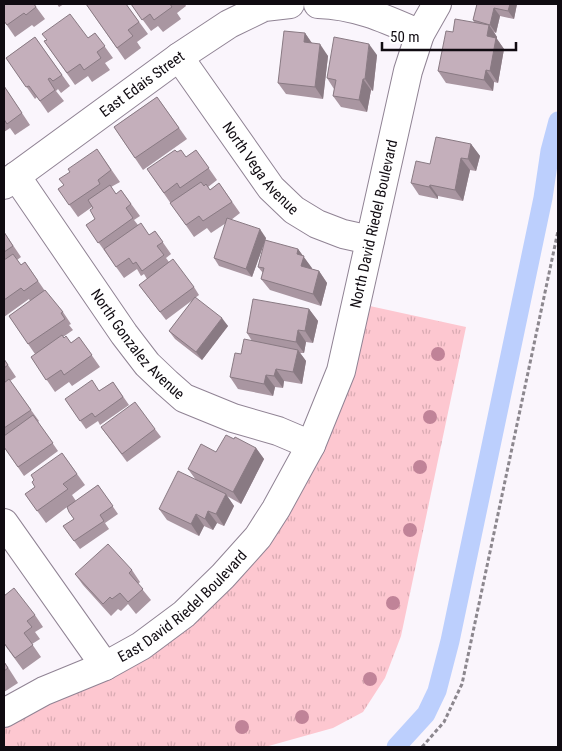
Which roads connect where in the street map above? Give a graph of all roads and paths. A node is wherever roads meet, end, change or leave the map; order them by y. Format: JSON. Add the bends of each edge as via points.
{"nodes":[{"id":1,"x":290,"y":4,"type":"edge"},
{"id":2,"x":318,"y":4,"type":"edge"},
{"id":3,"x":437,"y":4,"type":"edge"},
{"id":4,"x":420,"y":34,"type":"junction"},
{"id":5,"x":179,"y":57,"type":"junction"},
{"id":6,"x":10,"y":180,"type":"edge"},
{"id":7,"x":558,"y":231,"type":"edge"},
{"id":8,"x":370,"y":240,"type":"junction"},
{"id":9,"x":311,"y":445,"type":"junction"},
{"id":10,"x":4,"y":523,"type":"edge"},
{"id":11,"x":105,"y":666,"type":"junction"},
{"id":12,"x":4,"y":713,"type":"edge"},
{"id":13,"x":422,"y":747,"type":"edge"}],
"edges":[{"from":1,"to":5,"type":"street","name":"East Edais Street","via":[[264,7],[229,24]]},
{"from":2,"to":4,"type":"street","via":[[366,11]]},
{"from":3,"to":4,"type":"street","name":"North David Riedel Boulevard"},
{"from":4,"to":8,"type":"street","name":"North David Riedel Boulevard","via":[[408,71]]},
{"from":5,"to":6,"type":"street","name":"East Edais Street"},
{"from":5,"to":8,"type":"street","name":"North Vega Avenue","via":[[271,188],[294,210],[317,224]]},
{"from":6,"to":9,"type":"street","name":"North Gonzalez Avenue","via":[[147,364],[184,398]]},
{"from":7,"to":13,"type":"path","via":[[462,684],[444,722]]},
{"from":8,"to":9,"type":"street","name":"North David Riedel Boulevard","via":[[341,370]]},
{"from":9,"to":11,"type":"street","name":"East David Riedel Boulevard","via":[[258,537],[223,576],[177,619],[141,646]]},
{"from":10,"to":11,"type":"street"},
{"from":11,"to":12,"type":"street","name":"East David Riedel Boulevard","via":[[44,690]]}]}
